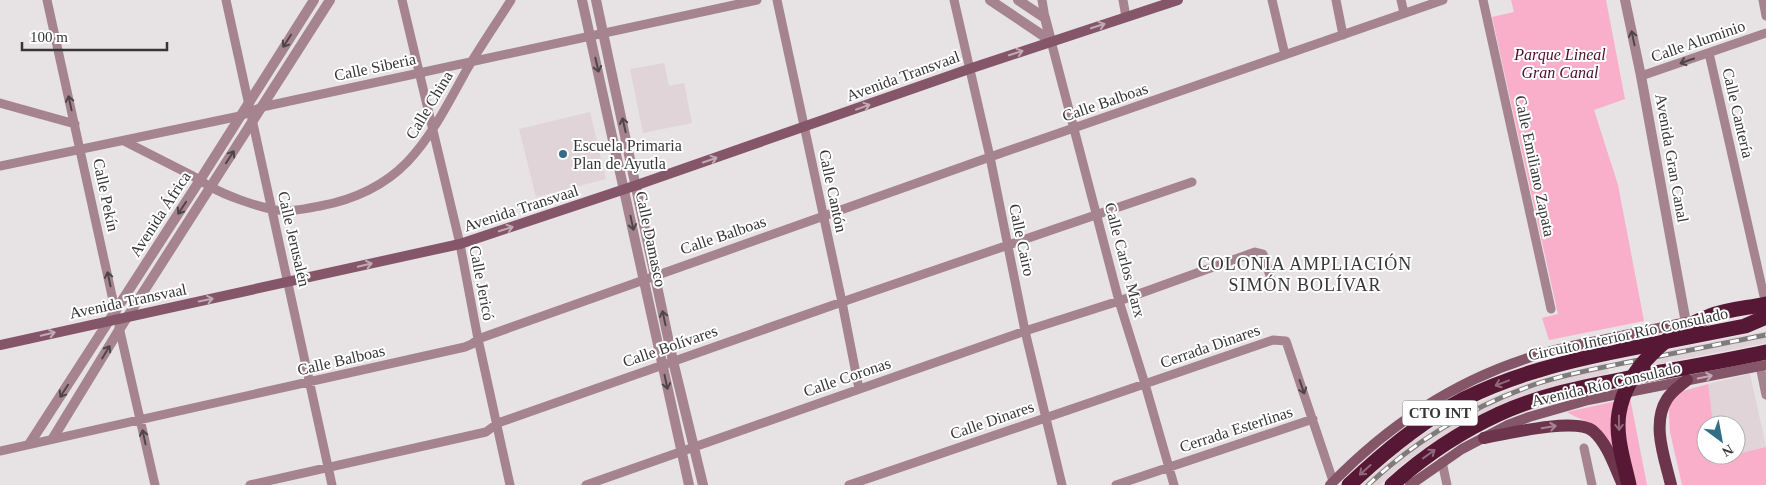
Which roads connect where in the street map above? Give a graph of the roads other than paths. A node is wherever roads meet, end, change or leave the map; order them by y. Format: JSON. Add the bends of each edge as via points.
{"nodes":[{"id":1,"x":47,"y":0,"type":"edge"},
{"id":2,"x":226,"y":0,"type":"edge"},
{"id":3,"x":314,"y":0,"type":"edge"},
{"id":4,"x":330,"y":0,"type":"edge"},
{"id":5,"x":510,"y":0,"type":"edge"},
{"id":6,"x":582,"y":0,"type":"edge"},
{"id":7,"x":596,"y":0,"type":"edge"},
{"id":8,"x":757,"y":0,"type":"edge"},
{"id":9,"x":777,"y":0,"type":"edge"},
{"id":10,"x":954,"y":0,"type":"edge"},
{"id":11,"x":990,"y":0,"type":"edge"},
{"id":12,"x":1018,"y":0,"type":"edge"},
{"id":13,"x":1042,"y":0,"type":"edge"},
{"id":14,"x":1123,"y":0,"type":"edge"},
{"id":15,"x":1178,"y":0,"type":"edge"},
{"id":16,"x":1272,"y":0,"type":"edge"},
{"id":17,"x":1336,"y":0,"type":"edge"},
{"id":18,"x":1401,"y":0,"type":"edge"},
{"id":19,"x":1443,"y":0,"type":"edge"},
{"id":20,"x":1483,"y":0,"type":"edge"},
{"id":21,"x":1625,"y":0,"type":"edge"},
{"id":22,"x":1763,"y":0,"type":"edge"},
{"id":23,"x":405,"y":1,"type":"edge"},
{"id":24,"x":1404,"y":13,"type":"junction"},
{"id":25,"x":1766,"y":16,"type":"edge"},
{"id":26,"x":1126,"y":17,"type":"junction"},
{"id":27,"x":1046,"y":18,"type":"junction"},
{"id":28,"x":603,"y":34,"type":"junction"},
{"id":29,"x":1766,"y":34,"type":"edge"},
{"id":30,"x":1343,"y":35,"type":"junction"},
{"id":31,"x":591,"y":37,"type":"junction"},
{"id":32,"x":1051,"y":41,"type":"junction"},
{"id":33,"x":1709,"y":53,"type":"junction"},
{"id":34,"x":1285,"y":55,"type":"junction"},
{"id":35,"x":471,"y":63,"type":"junction"},
{"id":36,"x":969,"y":69,"type":"junction"},
{"id":37,"x":420,"y":73,"type":"junction"},
{"id":38,"x":1641,"y":76,"type":"junction"},
{"id":39,"x":0,"y":103,"type":"edge"},
{"id":40,"x":250,"y":107,"type":"junction"},
{"id":41,"x":262,"y":107,"type":"junction"},
{"id":42,"x":240,"y":116,"type":"junction"},
{"id":43,"x":253,"y":123,"type":"junction"},
{"id":44,"x":75,"y":124,"type":"junction"},
{"id":45,"x":804,"y":128,"type":"junction"},
{"id":46,"x":1074,"y":128,"type":"junction"},
{"id":47,"x":433,"y":131,"type":"junction"},
{"id":48,"x":124,"y":140,"type":"junction"},
{"id":49,"x":80,"y":148,"type":"junction"},
{"id":50,"x":990,"y":157,"type":"junction"},
{"id":51,"x":0,"y":166,"type":"edge"},
{"id":52,"x":200,"y":180,"type":"junction"},
{"id":53,"x":1192,"y":182,"type":"dead end"},
{"id":54,"x":637,"y":185,"type":"junction"},
{"id":55,"x":210,"y":187,"type":"junction"},
{"id":56,"x":625,"y":189,"type":"junction"},
{"id":57,"x":271,"y":209,"type":"junction"},
{"id":58,"x":1096,"y":216,"type":"junction"},
{"id":59,"x":823,"y":217,"type":"junction"},
{"id":60,"x":460,"y":244,"type":"junction"},
{"id":61,"x":1008,"y":244,"type":"junction"},
{"id":62,"x":655,"y":275,"type":"junction"},
{"id":63,"x":1270,"y":276,"type":"dead end"},
{"id":64,"x":643,"y":279,"type":"junction"},
{"id":65,"x":288,"y":282,"type":"junction"},
{"id":66,"x":1765,"y":298,"type":"edge"},
{"id":67,"x":1119,"y":301,"type":"junction"},
{"id":68,"x":842,"y":302,"type":"junction"},
{"id":69,"x":1551,"y":309,"type":"dead end"},
{"id":70,"x":128,"y":316,"type":"junction"},
{"id":71,"x":1766,"y":316,"type":"edge"},
{"id":72,"x":114,"y":317,"type":"junction"},
{"id":73,"x":1686,"y":323,"type":"junction"},
{"id":74,"x":119,"y":330,"type":"junction"},
{"id":75,"x":1025,"y":331,"type":"junction"},
{"id":76,"x":1648,"y":338,"type":"junction"},
{"id":77,"x":478,"y":339,"type":"junction"},
{"id":78,"x":0,"y":345,"type":"edge"},
{"id":79,"x":1603,"y":347,"type":"junction"},
{"id":80,"x":673,"y":361,"type":"junction"},
{"id":81,"x":1764,"y":361,"type":"edge"},
{"id":82,"x":663,"y":365,"type":"junction"},
{"id":83,"x":1656,"y":380,"type":"junction"},
{"id":84,"x":1687,"y":380,"type":"junction"},
{"id":85,"x":310,"y":382,"type":"junction"},
{"id":86,"x":1145,"y":384,"type":"junction"},
{"id":87,"x":1612,"y":388,"type":"junction"},
{"id":88,"x":858,"y":389,"type":"junction"},
{"id":89,"x":1766,"y":395,"type":"edge"},
{"id":90,"x":1046,"y":417,"type":"junction"},
{"id":91,"x":1313,"y":419,"type":"junction"},
{"id":92,"x":140,"y":420,"type":"junction"},
{"id":93,"x":498,"y":423,"type":"junction"},
{"id":94,"x":53,"y":438,"type":"junction"},
{"id":95,"x":1484,"y":438,"type":"junction"},
{"id":96,"x":30,"y":443,"type":"junction"},
{"id":97,"x":693,"y":446,"type":"junction"},
{"id":98,"x":1584,"y":448,"type":"dead end"},
{"id":99,"x":0,"y":451,"type":"edge"},
{"id":100,"x":681,"y":451,"type":"junction"},
{"id":101,"x":1442,"y":462,"type":"junction"},
{"id":102,"x":1168,"y":466,"type":"junction"},
{"id":103,"x":328,"y":468,"type":"junction"},
{"id":104,"x":880,"y":474,"type":"junction"},
{"id":105,"x":1332,"y":483,"type":"edge"},
{"id":106,"x":155,"y":485,"type":"edge"},
{"id":107,"x":250,"y":485,"type":"edge"},
{"id":108,"x":332,"y":485,"type":"edge"},
{"id":109,"x":510,"y":485,"type":"edge"},
{"id":110,"x":586,"y":485,"type":"edge"},
{"id":111,"x":689,"y":485,"type":"edge"},
{"id":112,"x":703,"y":485,"type":"edge"},
{"id":113,"x":849,"y":485,"type":"edge"},
{"id":114,"x":883,"y":485,"type":"edge"},
{"id":115,"x":1062,"y":485,"type":"edge"},
{"id":116,"x":1116,"y":485,"type":"edge"},
{"id":117,"x":1174,"y":485,"type":"edge"},
{"id":118,"x":1349,"y":485,"type":"edge"},
{"id":119,"x":1392,"y":485,"type":"edge"},
{"id":120,"x":1410,"y":485,"type":"edge"},
{"id":121,"x":1447,"y":485,"type":"edge"},
{"id":122,"x":1592,"y":485,"type":"edge"},
{"id":123,"x":1623,"y":485,"type":"edge"},
{"id":124,"x":1629,"y":485,"type":"edge"},
{"id":125,"x":1671,"y":485,"type":"edge"}],
"edges":[{"from":44,"to":1,"type":"street","name":"Calle Pekín","one_way":true},
{"from":2,"to":40,"type":"street","name":"Calle Jerusalén"},
{"from":3,"to":40,"type":"street","name":"Avenida África","one_way":true},
{"from":4,"to":41,"type":"street","name":"Avenida África"},
{"from":5,"to":35,"type":"street","name":"Calle China"},
{"from":6,"to":31,"type":"street","name":"Calle Damasco"},
{"from":7,"to":28,"type":"street","name":"Calle Damasco"},
{"from":8,"to":28,"type":"street","name":"Calle Siberia"},
{"from":9,"to":45,"type":"street","name":"Calle Cantón"},
{"from":10,"to":36,"type":"street","name":"Calle Cairo"},
{"from":11,"to":32,"type":"street"},
{"from":12,"to":27,"type":"street"},
{"from":13,"to":27,"type":"street"},
{"from":14,"to":26,"type":"street"},
{"from":15,"to":26,"type":"main road","name":"Avenida Transvaal"},
{"from":16,"to":34,"type":"street"},
{"from":17,"to":30,"type":"street"},
{"from":18,"to":24,"type":"street"},
{"from":19,"to":24,"type":"street","name":"Calle Balboas"},
{"from":20,"to":69,"type":"street","name":"Calle Emiliano Zapata"},
{"from":38,"to":21,"type":"street","name":"Avenida Gran Canal","one_way":true},
{"from":22,"to":25,"type":"street"},
{"from":23,"to":37,"type":"street","name":"Calle Jericó"},
{"from":24,"to":30,"type":"street","name":"Calle Balboas"},
{"from":32,"to":26,"type":"main road","name":"Avenida Transvaal","one_way":true},
{"from":27,"to":32,"type":"street"},
{"from":28,"to":31,"type":"street","name":"Calle Siberia"},
{"from":54,"to":28,"type":"street","name":"Calle Damasco","one_way":true},
{"from":29,"to":33,"type":"street","name":"Calle Aluminio"},
{"from":30,"to":34,"type":"street","name":"Calle Balboas"},
{"from":31,"to":35,"type":"street","name":"Calle Siberia"},
{"from":31,"to":56,"type":"street","name":"Calle Damasco","one_way":true},
{"from":36,"to":32,"type":"main road","name":"Avenida Transvaal","one_way":true},
{"from":32,"to":46,"type":"street","name":"Calle Carlos Marx"},
{"from":33,"to":38,"type":"street","name":"Calle Aluminio","one_way":true},
{"from":33,"to":66,"type":"street","name":"Calle Cantería"},
{"from":34,"to":46,"type":"street","name":"Calle Balboas"},
{"from":35,"to":37,"type":"street","name":"Calle Siberia"},
{"from":35,"to":47,"type":"street","name":"Calle China"},
{"from":45,"to":36,"type":"main road","name":"Avenida Transvaal","one_way":true},
{"from":36,"to":50,"type":"street","name":"Calle Cairo"},
{"from":37,"to":41,"type":"street","name":"Calle Siberia"},
{"from":37,"to":47,"type":"street","name":"Calle Jericó"},
{"from":38,"to":73,"type":"street","name":"Avenida Gran Canal"},
{"from":39,"to":44,"type":"street"},
{"from":40,"to":41,"type":"street","name":"Calle Siberia"},
{"from":40,"to":42,"type":"street","name":"Avenida África"},
{"from":40,"to":43,"type":"street","name":"Calle Jerusalén"},
{"from":41,"to":43,"type":"street","name":"Avenida África"},
{"from":42,"to":48,"type":"street"},
{"from":42,"to":52,"type":"street","name":"Avenida África"},
{"from":55,"to":43,"type":"street","name":"Avenida África","one_way":true},
{"from":43,"to":57,"type":"street","name":"Calle Jerusalén"},
{"from":44,"to":49,"type":"street","name":"Calle Pekín"},
{"from":54,"to":45,"type":"main road","name":"Avenida Transvaal","one_way":true},
{"from":45,"to":59,"type":"street","name":"Calle Cantón"},
{"from":46,"to":50,"type":"street","name":"Calle Balboas"},
{"from":46,"to":58,"type":"street","name":"Calle Carlos Marx"},
{"from":47,"to":57,"type":"street","name":"Calle China","via":[[417,153],[383,184],[334,203],[305,209]]},
{"from":47,"to":60,"type":"street","name":"Calle Jericó"},
{"from":48,"to":49,"type":"street"},
{"from":48,"to":52,"type":"street","name":"Calle China"},
{"from":49,"to":51,"type":"street"},
{"from":72,"to":49,"type":"street","name":"Calle Pekín","one_way":true},
{"from":50,"to":59,"type":"street","name":"Calle Balboas"},
{"from":50,"to":61,"type":"street","name":"Calle Cairo"},
{"from":52,"to":55,"type":"street","name":"Calle China"},
{"from":52,"to":72,"type":"street","name":"Avenida África","one_way":true},
{"from":53,"to":58,"type":"street","name":"Calle Bolívares"},
{"from":54,"to":56,"type":"main road","name":"Avenida Transvaal"},
{"from":54,"to":62,"type":"street","name":"Calle Damasco"},
{"from":55,"to":57,"type":"street","name":"Calle China"},
{"from":55,"to":70,"type":"street","name":"Avenida África"},
{"from":60,"to":56,"type":"main road","name":"Avenida Transvaal","one_way":true},
{"from":56,"to":64,"type":"street","name":"Calle Damasco","one_way":true},
{"from":57,"to":65,"type":"street","name":"Calle Jerusalén"},
{"from":58,"to":61,"type":"street","name":"Calle Bolívares"},
{"from":58,"to":67,"type":"street","name":"Calle Carlos Marx"},
{"from":59,"to":62,"type":"street","name":"Calle Balboas"},
{"from":59,"to":68,"type":"street","name":"Calle Cantón"},
{"from":65,"to":60,"type":"main road","name":"Avenida Transvaal","one_way":true},
{"from":60,"to":77,"type":"street","name":"Calle Jericó"},
{"from":61,"to":68,"type":"street","name":"Calle Bolívares"},
{"from":61,"to":75,"type":"street","name":"Calle Cairo"},
{"from":62,"to":64,"type":"street","name":"Calle Balboas"},
{"from":80,"to":62,"type":"street","name":"Calle Damasco","one_way":true},
{"from":63,"to":67,"type":"street","name":"Calle Coronas","via":[[1264,254],[1255,252]]},
{"from":64,"to":77,"type":"street","name":"Calle Balboas"},
{"from":64,"to":82,"type":"street","name":"Calle Damasco"},
{"from":70,"to":65,"type":"main road","name":"Avenida Transvaal","one_way":true},
{"from":65,"to":85,"type":"street","name":"Calle Jerusalén"},
{"from":66,"to":73,"type":"street"},
{"from":66,"to":124,"type":"highway","one_way":true,"bridge":true,"via":[[1710,315],[1688,326],[1668,339],[1638,370],[1628,386],[1619,414],[1620,444]]},
{"from":67,"to":75,"type":"street","name":"Calle Coronas"},
{"from":67,"to":86,"type":"street","name":"Calle Carlos Marx"},
{"from":68,"to":80,"type":"street","name":"Calle Bolívares"},
{"from":68,"to":88,"type":"street","name":"Calle Cantón"},
{"from":70,"to":72,"type":"main road","name":"Avenida Transvaal"},
{"from":70,"to":74,"type":"street","name":"Avenida África"},
{"from":71,"to":73,"type":"main road","number":"CTO INT","via":[[1742,313]]},
{"from":71,"to":76,"type":"highway","name":"Circuito Interior Río Consulado","number":"CTO INT","via":[[1746,326]]},
{"from":72,"to":74,"type":"street","name":"Calle Pekín"},
{"from":78,"to":72,"type":"main road","name":"Avenida Transvaal","one_way":true},
{"from":72,"to":96,"type":"street","name":"Avenida África","one_way":true},
{"from":73,"to":76,"type":"main road","number":"CTO INT"},
{"from":74,"to":92,"type":"street","name":"Calle Pekín"},
{"from":94,"to":74,"type":"street","name":"Avenida África","one_way":true},
{"from":75,"to":88,"type":"street","name":"Calle Coronas"},
{"from":75,"to":90,"type":"street","name":"Calle Cairo"},
{"from":76,"to":79,"type":"highway","name":"Circuito Interior Río Consulado","number":"CTO INT"},
{"from":77,"to":85,"type":"street","name":"Calle Balboas","via":[[465,347]]},
{"from":77,"to":93,"type":"street","name":"Calle Jericó"},
{"from":79,"to":105,"type":"main road","number":"CTO INT","via":[[1563,348],[1504,366],[1455,389],[1400,422]]},
{"from":79,"to":118,"type":"highway","name":"Circuito Interior Río Consulado","number":"CTO INT","one_way":true,"via":[[1463,400],[1392,447]]},
{"from":80,"to":82,"type":"street","name":"Calle Bolívares"},
{"from":80,"to":97,"type":"street","name":"Calle Damasco"},
{"from":81,"to":83,"type":"highway","number":"CTO INT"},
{"from":84,"to":81,"type":"main road","name":"Avenida Río Consulado","number":"CTO INT","one_way":true},
{"from":81,"to":89,"type":"street"},
{"from":82,"to":93,"type":"street","name":"Calle Bolívares"},
{"from":82,"to":100,"type":"street","name":"Calle Damasco","one_way":true},
{"from":83,"to":84,"type":"main road","name":"Avenida Río Consulado","number":"CTO INT"},
{"from":83,"to":87,"type":"highway","number":"CTO INT"},
{"from":84,"to":125,"type":"main road","via":[[1668,398],[1661,414],[1661,440]]},
{"from":85,"to":92,"type":"street","name":"Calle Balboas"},
{"from":85,"to":103,"type":"street","name":"Calle Jerusalén"},
{"from":86,"to":90,"type":"street","name":"Calle Dinares"},
{"from":86,"to":91,"type":"street","name":"Cerrada Dinares","one_way":true,"via":[[1273,340],[1286,341]]},
{"from":86,"to":102,"type":"street","name":"Calle Carlos Marx"},
{"from":87,"to":95,"type":"main road","name":"Avenida Río Consulado","number":"CTO INT","via":[[1508,425]]},
{"from":119,"to":87,"type":"highway","number":"CTO INT","one_way":true,"via":[[1436,450],[1500,413],[1556,394]]},
{"from":88,"to":97,"type":"street","name":"Calle Coronas"},
{"from":90,"to":104,"type":"street","name":"Calle Dinares"},
{"from":90,"to":115,"type":"street","name":"Calle Cairo"},
{"from":91,"to":102,"type":"street","name":"Cerrada Esterlinas"},
{"from":91,"to":105,"type":"street"},
{"from":92,"to":94,"type":"street","name":"Calle Balboas"},
{"from":106,"to":92,"type":"street","name":"Calle Pekín","one_way":true},
{"from":93,"to":103,"type":"street","name":"Calle Bolívares","via":[[486,432]]},
{"from":93,"to":109,"type":"street","name":"Calle Jericó"},
{"from":94,"to":96,"type":"street","name":"Calle Balboas"},
{"from":95,"to":101,"type":"main road","name":"Avenida Río Consulado","number":"CTO INT"},
{"from":95,"to":123,"type":"main road","one_way":true,"via":[[1563,425],[1592,430],[1602,441]]},
{"from":96,"to":99,"type":"street","name":"Calle Balboas"},
{"from":97,"to":100,"type":"street","name":"Calle Coronas"},
{"from":97,"to":112,"type":"street","name":"Calle Damasco"},
{"from":98,"to":122,"type":"street"},
{"from":100,"to":110,"type":"street","name":"Calle Coronas"},
{"from":100,"to":111,"type":"street","name":"Calle Damasco"},
{"from":101,"to":120,"type":"main road","name":"Avenida Río Consulado","number":"CTO INT"},
{"from":101,"to":121,"type":"street"},
{"from":102,"to":116,"type":"street","name":"Cerrada Esterlinas"},
{"from":102,"to":117,"type":"street","name":"Calle Carlos Marx"},
{"from":103,"to":107,"type":"street","name":"Calle Bolívares"},
{"from":103,"to":108,"type":"street","name":"Calle Jerusalén"},
{"from":104,"to":113,"type":"street","name":"Calle Dinares"},
{"from":104,"to":114,"type":"street"}]}
